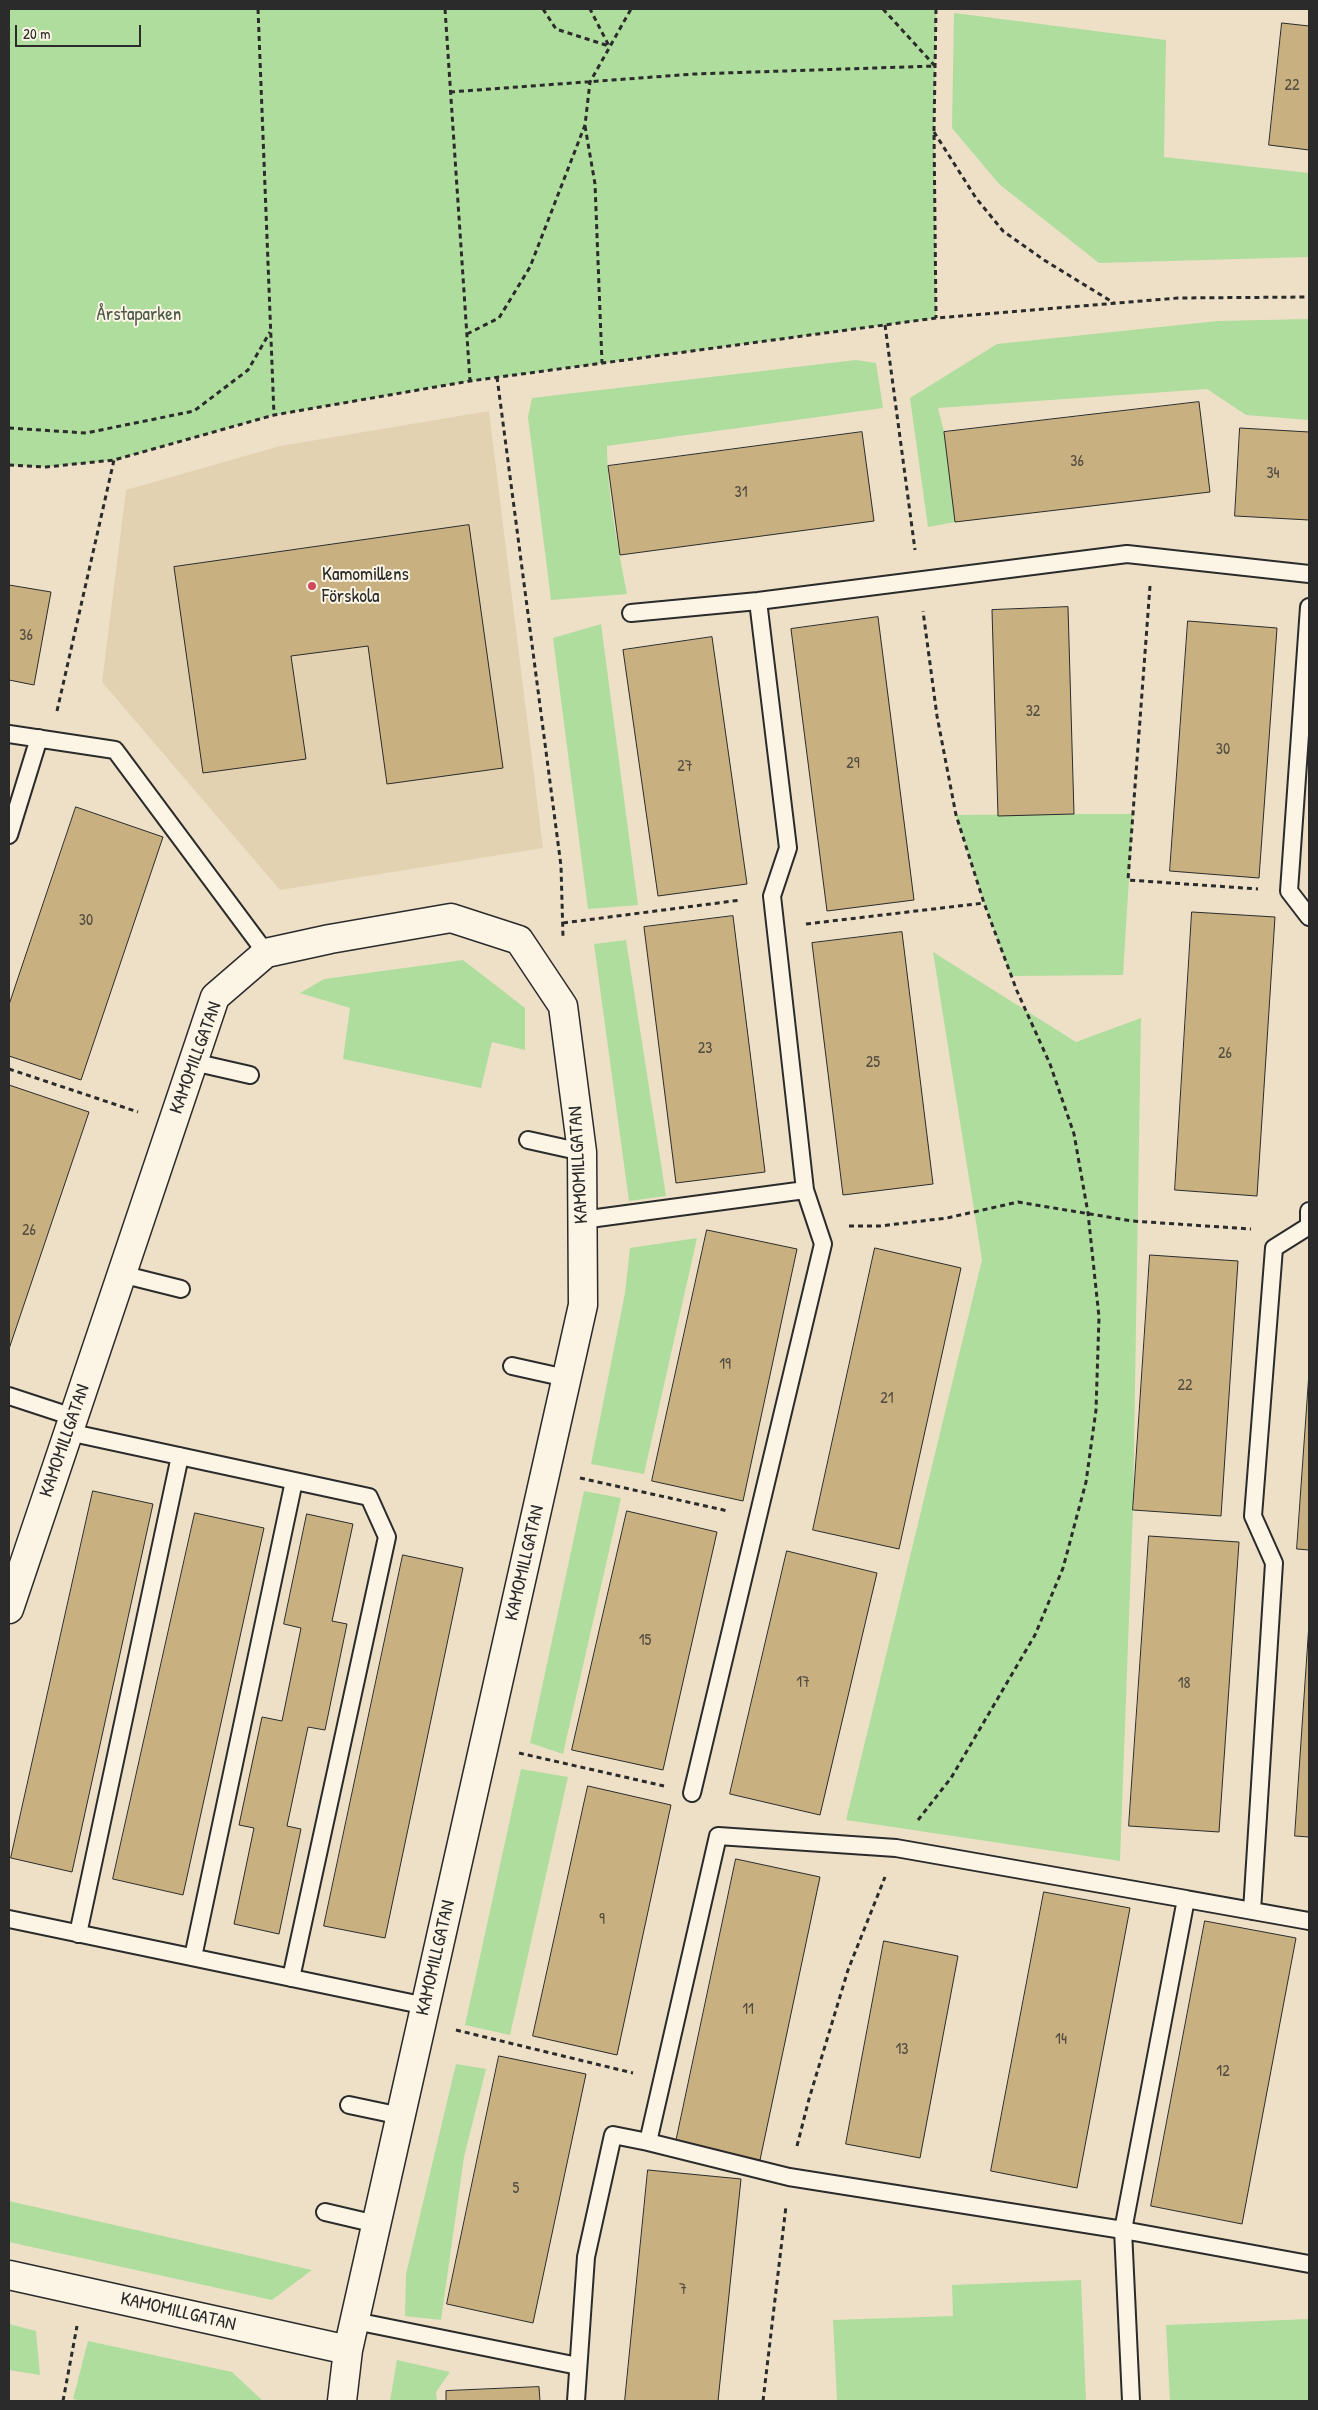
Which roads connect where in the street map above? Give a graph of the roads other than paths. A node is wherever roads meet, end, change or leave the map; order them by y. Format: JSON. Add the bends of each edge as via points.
{"nodes":[{"id":1,"x":1309,"y":574,"type":"edge"},
{"id":2,"x":758,"y":601,"type":"junction"},
{"id":3,"x":1309,"y":607,"type":"edge"},
{"id":4,"x":631,"y":613,"type":"dead end"},
{"id":5,"x":9,"y":734,"type":"edge"},
{"id":6,"x":44,"y":739,"type":"junction"},
{"id":7,"x":9,"y":835,"type":"edge"},
{"id":8,"x":1309,"y":917,"type":"edge"},
{"id":9,"x":266,"y":953,"type":"junction"},
{"id":10,"x":193,"y":1062,"type":"junction"},
{"id":11,"x":250,"y":1075,"type":"dead end"},
{"id":12,"x":528,"y":1140,"type":"dead end"},
{"id":13,"x":582,"y":1152,"type":"junction"},
{"id":14,"x":804,"y":1190,"type":"junction"},
{"id":15,"x":1309,"y":1211,"type":"edge"},
{"id":16,"x":582,"y":1220,"type":"junction"},
{"id":17,"x":1309,"y":1226,"type":"edge"},
{"id":18,"x":121,"y":1274,"type":"junction"},
{"id":19,"x":181,"y":1289,"type":"dead end"},
{"id":20,"x":512,"y":1366,"type":"dead end"},
{"id":21,"x":566,"y":1378,"type":"junction"},
{"id":22,"x":9,"y":1396,"type":"edge"},
{"id":23,"x":70,"y":1424,"type":"junction"},
{"id":24,"x":180,"y":1456,"type":"junction"},
{"id":25,"x":294,"y":1481,"type":"junction"},
{"id":26,"x":9,"y":1609,"type":"edge"},
{"id":27,"x":692,"y":1793,"type":"road end"},
{"id":28,"x":1186,"y":1899,"type":"junction"},
{"id":29,"x":1252,"y":1911,"type":"junction"},
{"id":30,"x":9,"y":1919,"type":"edge"},
{"id":31,"x":1309,"y":1921,"type":"edge"},
{"id":32,"x":78,"y":1934,"type":"junction"},
{"id":33,"x":193,"y":1957,"type":"junction"},
{"id":34,"x":291,"y":1978,"type":"junction"},
{"id":35,"x":424,"y":2014,"type":"junction"},
{"id":36,"x":350,"y":2105,"type":"dead end"},
{"id":37,"x":401,"y":2116,"type":"junction"},
{"id":38,"x":648,"y":2142,"type":"junction"},
{"id":39,"x":325,"y":2212,"type":"dead end"},
{"id":40,"x":376,"y":2224,"type":"junction"},
{"id":41,"x":1124,"y":2230,"type":"junction"},
{"id":42,"x":1309,"y":2264,"type":"edge"},
{"id":43,"x":9,"y":2275,"type":"edge"},
{"id":44,"x":355,"y":2321,"type":"junction"},
{"id":45,"x":348,"y":2350,"type":"junction"},
{"id":46,"x":578,"y":2366,"type":"junction"},
{"id":47,"x":342,"y":2401,"type":"edge"},
{"id":48,"x":576,"y":2401,"type":"edge"},
{"id":49,"x":1131,"y":2401,"type":"edge"}],
"edges":[{"from":1,"to":2,"type":"lane","via":[[1127,554]]},
{"from":2,"to":4,"type":"lane"},
{"from":2,"to":14,"type":"lane","via":[[788,848],[772,896]]},
{"from":3,"to":8,"type":"lane","via":[[1289,891]]},
{"from":5,"to":6,"type":"lane"},
{"from":6,"to":7,"type":"lane"},
{"from":6,"to":9,"type":"lane","via":[[115,750]]},
{"from":9,"to":10,"type":"street","name":"KAMOMILLGATAN","via":[[215,997]]},
{"from":9,"to":13,"type":"street","name":"KAMOMILLGATAN","via":[[451,918],[519,940],[563,1006]]},
{"from":10,"to":11,"type":"lane"},
{"from":10,"to":18,"type":"street","name":"KAMOMILLGATAN"},
{"from":12,"to":13,"type":"lane"},
{"from":13,"to":16,"type":"street","name":"KAMOMILLGATAN"},
{"from":14,"to":16,"type":"lane"},
{"from":14,"to":27,"type":"lane","via":[[823,1244]]},
{"from":15,"to":17,"type":"lane"},
{"from":16,"to":21,"type":"street","name":"KAMOMILLGATAN","via":[[583,1305]]},
{"from":17,"to":29,"type":"lane","via":[[1274,1248],[1253,1516],[1274,1563]]},
{"from":18,"to":19,"type":"lane"},
{"from":18,"to":23,"type":"street","name":"KAMOMILLGATAN"},
{"from":20,"to":21,"type":"lane"},
{"from":21,"to":35,"type":"street","name":"KAMOMILLGATAN"},
{"from":22,"to":23,"type":"lane"},
{"from":23,"to":24,"type":"lane"},
{"from":23,"to":26,"type":"street","name":"KAMOMILLGATAN"},
{"from":24,"to":25,"type":"lane"},
{"from":24,"to":32,"type":"lane"},
{"from":25,"to":33,"type":"lane"},
{"from":25,"to":34,"type":"lane","via":[[369,1497],[387,1537]]},
{"from":28,"to":29,"type":"lane"},
{"from":28,"to":38,"type":"lane","via":[[896,1848],[718,1836]]},
{"from":28,"to":41,"type":"lane"},
{"from":29,"to":31,"type":"lane"},
{"from":30,"to":32,"type":"lane"},
{"from":32,"to":33,"type":"lane"},
{"from":33,"to":34,"type":"lane"},
{"from":34,"to":35,"type":"lane"},
{"from":35,"to":37,"type":"street","name":"KAMOMILLGATAN"},
{"from":36,"to":37,"type":"lane"},
{"from":37,"to":40,"type":"street","name":"KAMOMILLGATAN"},
{"from":38,"to":41,"type":"lane","via":[[789,2177]]},
{"from":38,"to":46,"type":"lane","via":[[612,2135],[586,2257]]},
{"from":39,"to":40,"type":"lane"},
{"from":40,"to":44,"type":"street","name":"KAMOMILLGATAN"},
{"from":41,"to":42,"type":"lane"},
{"from":41,"to":49,"type":"lane"},
{"from":43,"to":45,"type":"street","name":"KAMOMILLGATAN"},
{"from":44,"to":45,"type":"street","name":"KAMOMILLGATAN"},
{"from":44,"to":46,"type":"lane"},
{"from":45,"to":47,"type":"street","name":"KAMOMILLGATAN"},
{"from":46,"to":48,"type":"lane"}]}
